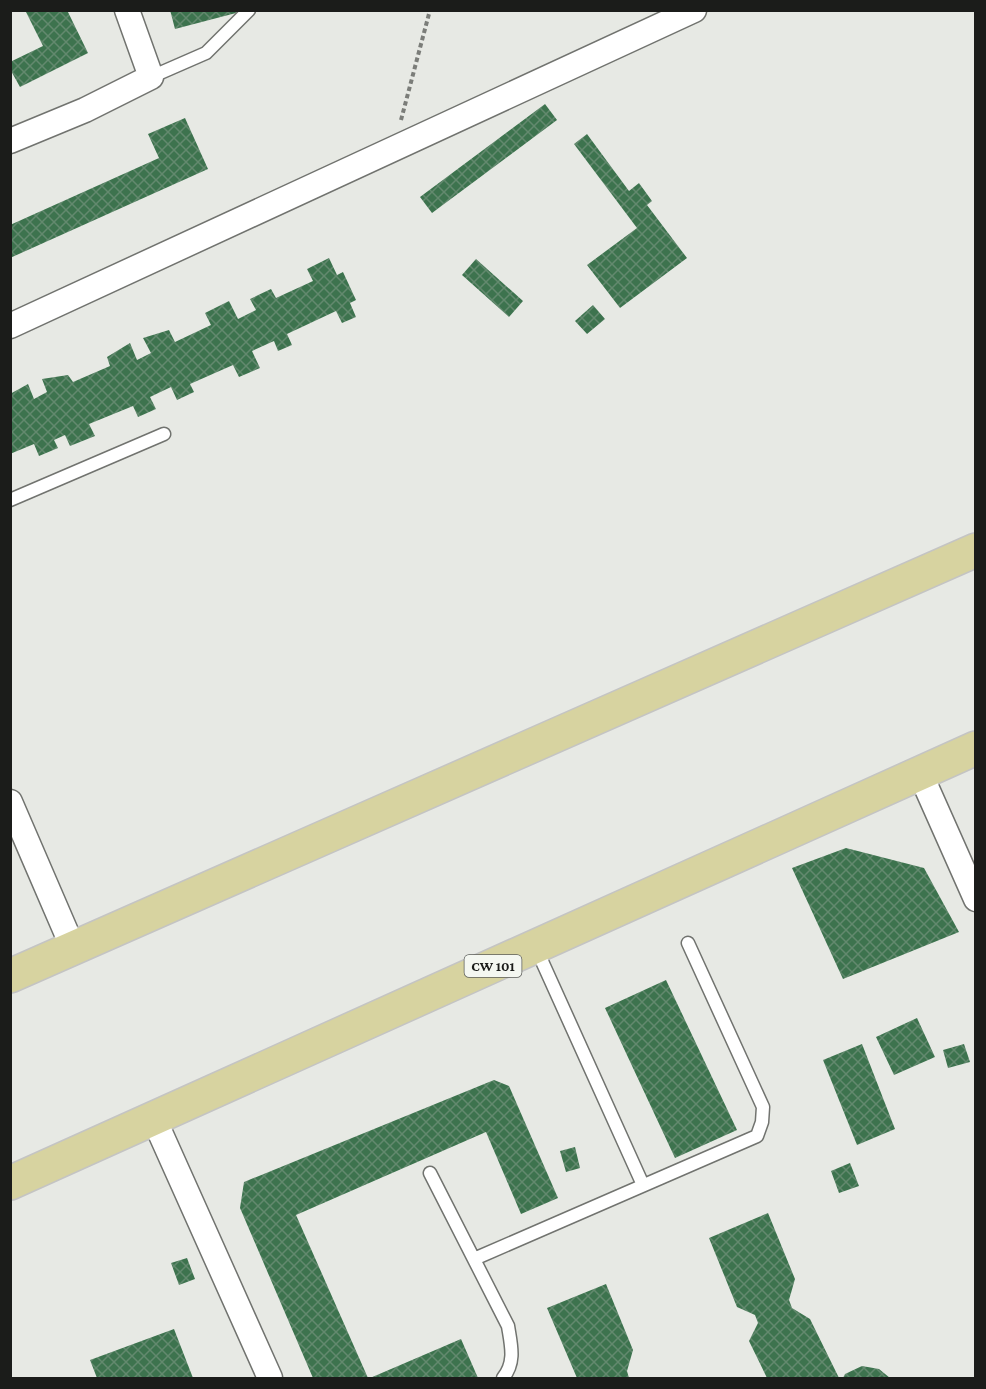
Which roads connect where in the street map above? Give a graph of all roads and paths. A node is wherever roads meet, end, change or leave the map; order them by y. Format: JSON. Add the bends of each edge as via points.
{"nodes":[{"id":1,"x":127,"y":10,"type":"edge"},
{"id":2,"x":249,"y":10,"type":"edge"},
{"id":3,"x":430,"y":10,"type":"edge"},
{"id":4,"x":694,"y":10,"type":"edge"},
{"id":5,"x":151,"y":77,"type":"junction"},
{"id":6,"x":10,"y":141,"type":"edge"},
{"id":7,"x":392,"y":150,"type":"junction"},
{"id":8,"x":10,"y":326,"type":"edge"},
{"id":9,"x":164,"y":434,"type":"dead end"},
{"id":10,"x":10,"y":500,"type":"edge"},
{"id":11,"x":975,"y":550,"type":"edge"},
{"id":12,"x":975,"y":748,"type":"edge"},
{"id":13,"x":920,"y":773,"type":"junction"},
{"id":14,"x":10,"y":802,"type":"edge"},
{"id":15,"x":975,"y":899,"type":"edge"},
{"id":16,"x":688,"y":943,"type":"dead end"},
{"id":17,"x":536,"y":947,"type":"junction"},
{"id":18,"x":73,"y":948,"type":"junction"},
{"id":19,"x":10,"y":976,"type":"edge"},
{"id":20,"x":154,"y":1119,"type":"junction"},
{"id":21,"x":430,"y":1173,"type":"dead end"},
{"id":22,"x":10,"y":1183,"type":"edge"},
{"id":23,"x":643,"y":1185,"type":"junction"},
{"id":24,"x":474,"y":1259,"type":"junction"},
{"id":25,"x":270,"y":1378,"type":"edge"},
{"id":26,"x":503,"y":1378,"type":"edge"}],
"edges":[{"from":1,"to":5,"type":"street"},
{"from":2,"to":5,"type":"lane","via":[[206,53]]},
{"from":3,"to":7,"type":"path"},
{"from":4,"to":7,"type":"street"},
{"from":5,"to":6,"type":"street"},
{"from":7,"to":8,"type":"street"},
{"from":9,"to":10,"type":"lane"},
{"from":11,"to":18,"type":"main road"},
{"from":12,"to":13,"type":"main road","number":"CW 101"},
{"from":13,"to":15,"type":"street"},
{"from":13,"to":17,"type":"main road","number":"CW 101"},
{"from":14,"to":18,"type":"street"},
{"from":16,"to":23,"type":"lane","via":[[763,1107],[762,1122],[757,1136]]},
{"from":17,"to":20,"type":"main road","number":"CW 101"},
{"from":17,"to":23,"type":"lane"},
{"from":18,"to":19,"type":"main road"},
{"from":20,"to":22,"type":"main road","number":"CW 101"},
{"from":20,"to":25,"type":"street"},
{"from":21,"to":24,"type":"lane"},
{"from":23,"to":24,"type":"lane"},
{"from":24,"to":26,"type":"lane","via":[[508,1326],[513,1354],[509,1372]]}]}
